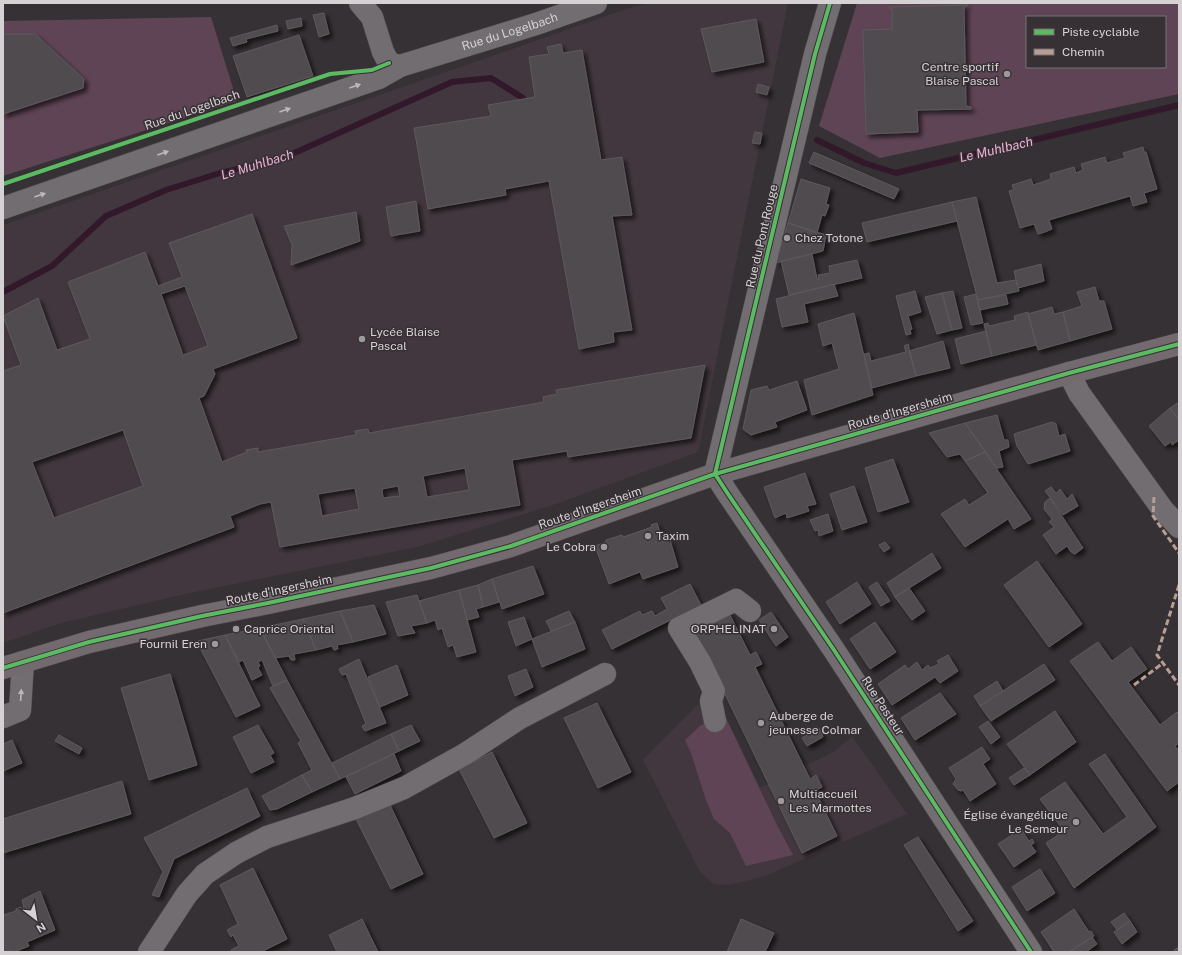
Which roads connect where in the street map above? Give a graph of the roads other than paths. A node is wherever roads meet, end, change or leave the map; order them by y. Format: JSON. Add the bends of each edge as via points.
{"nodes":[{"id":1,"x":360,"y":3,"type":"edge"},
{"id":2,"x":596,"y":3,"type":"edge"},
{"id":3,"x":830,"y":3,"type":"edge"},
{"id":4,"x":400,"y":66,"type":"junction"},
{"id":5,"x":3,"y":208,"type":"edge"},
{"id":6,"x":1179,"y":344,"type":"edge"},
{"id":7,"x":1069,"y":373,"type":"junction"},
{"id":8,"x":715,"y":474,"type":"junction"},
{"id":9,"x":1179,"y":527,"type":"edge"},
{"id":10,"x":750,"y":611,"type":"dead end"},
{"id":11,"x":23,"y":662,"type":"junction"},
{"id":12,"x":3,"y":668,"type":"edge"},
{"id":13,"x":605,"y":674,"type":"dead end"},
{"id":14,"x":3,"y":717,"type":"edge"},
{"id":15,"x":715,"y":721,"type":"dead end"},
{"id":16,"x":149,"y":952,"type":"edge"},
{"id":17,"x":1031,"y":952,"type":"edge"}],
"edges":[{"from":1,"to":4,"type":"street","via":[[372,17],[389,63]]},
{"from":2,"to":4,"type":"street","name":"Rue du Logelbach"},
{"from":3,"to":8,"type":"street","name":"Rue du Pont Rouge","via":[[815,54]]},
{"from":5,"to":4,"type":"street","name":"Rue du Logelbach","one_way":true,"via":[[379,78]]},
{"from":6,"to":7,"type":"main road","name":"Route d'Ingersheim"},
{"from":7,"to":8,"type":"main road","name":"Route d'Ingersheim"},
{"from":7,"to":9,"type":"street","via":[[1079,393],[1163,510]]},
{"from":8,"to":11,"type":"main road","name":"Route d'Ingersheim","via":[[511,546],[431,568],[202,616],[90,642]]},
{"from":8,"to":17,"type":"street","name":"Rue Pasteur","via":[[834,650]]},
{"from":10,"to":15,"type":"street","via":[[736,600],[679,628],[714,691],[710,701]]},
{"from":11,"to":12,"type":"main road","name":"Route d'Ingersheim"},
{"from":14,"to":11,"type":"street","one_way":true,"via":[[20,710]]},
{"from":13,"to":16,"type":"street","via":[[520,718],[465,754],[404,788],[355,808],[268,837],[236,853],[205,874],[187,894]]}]}
